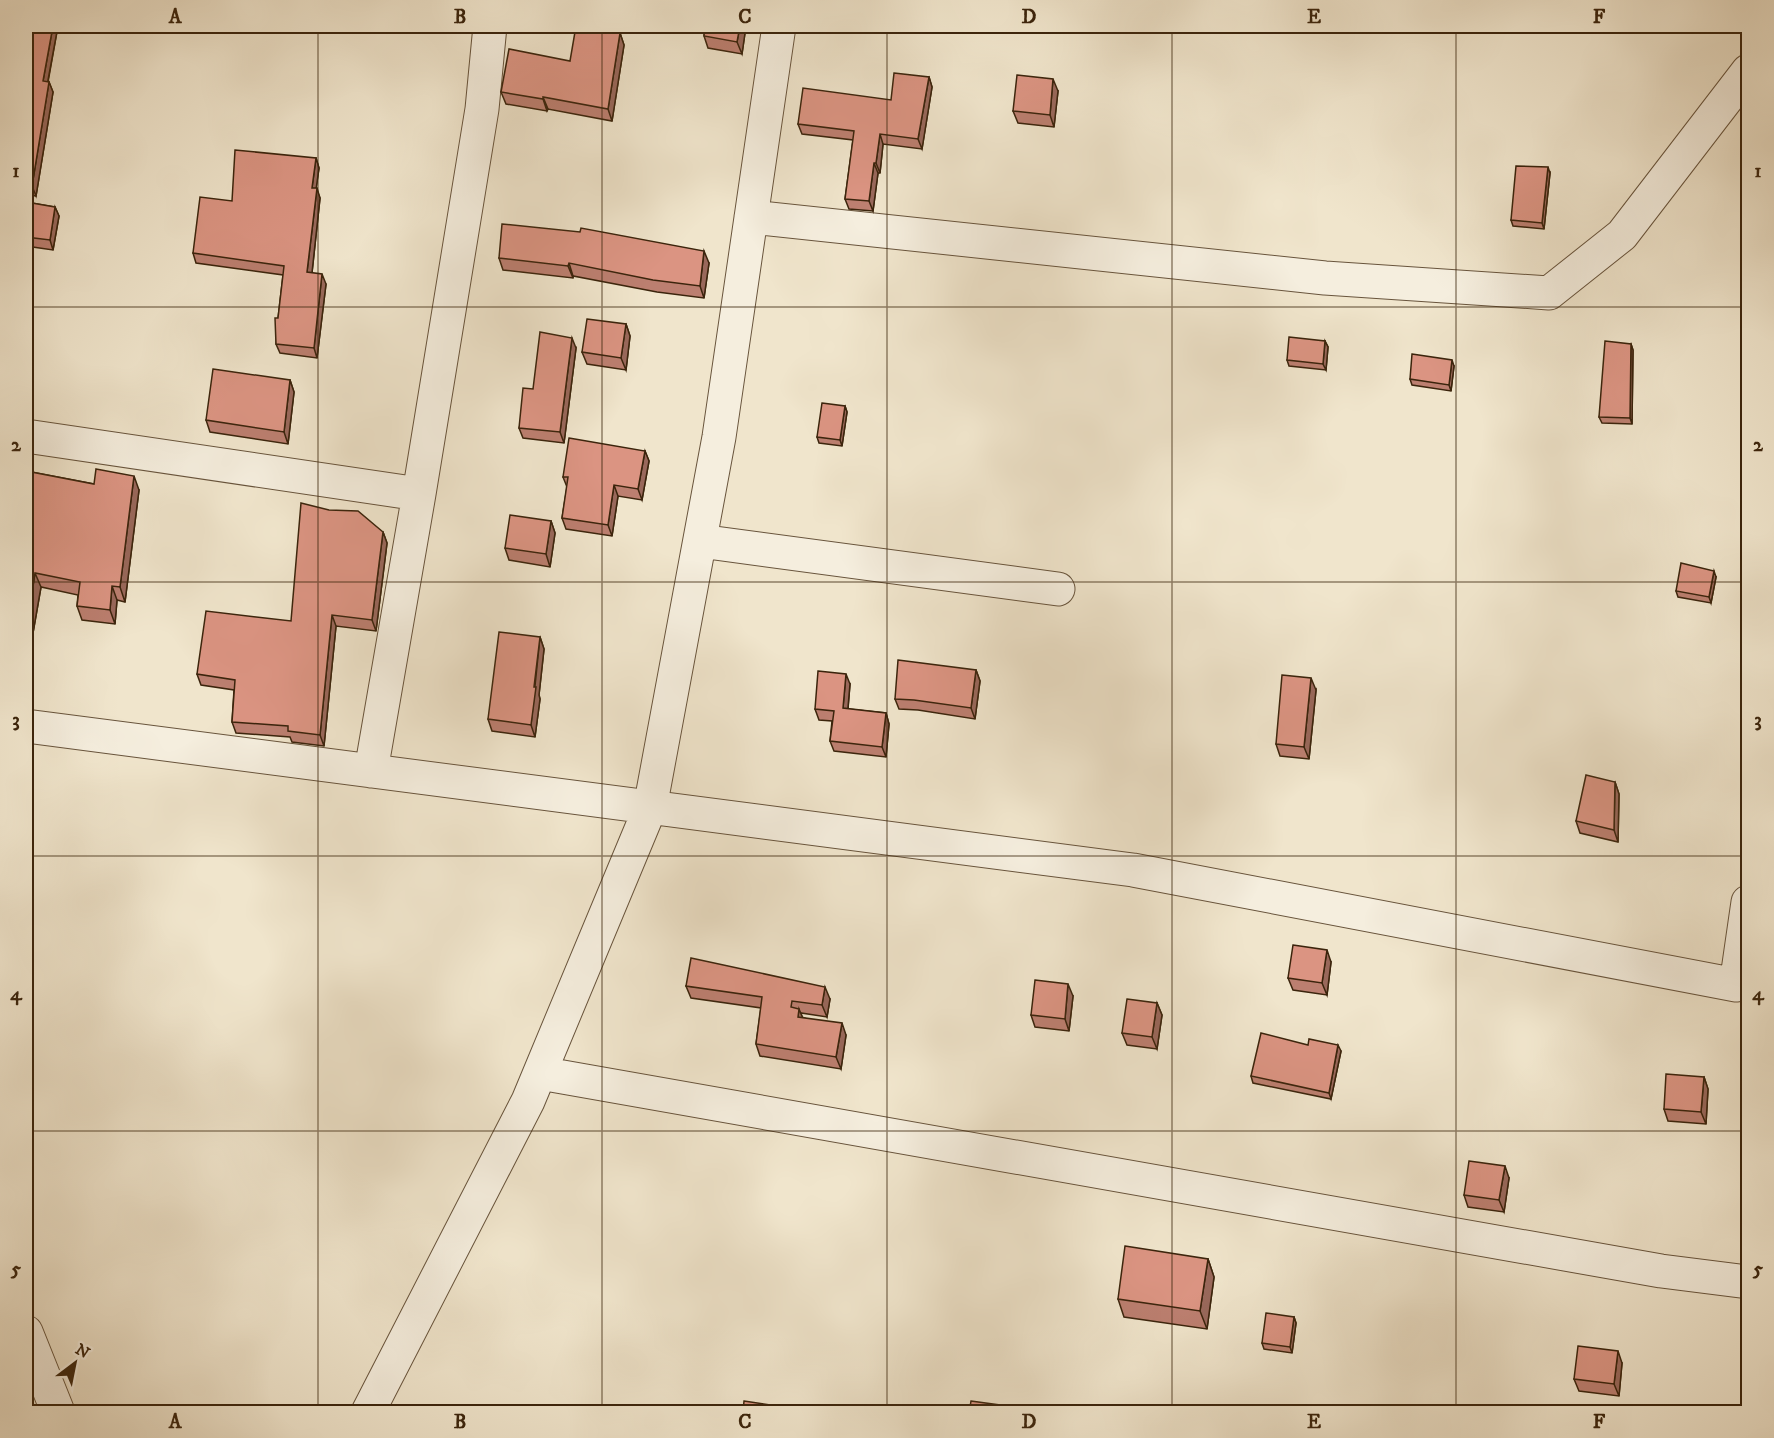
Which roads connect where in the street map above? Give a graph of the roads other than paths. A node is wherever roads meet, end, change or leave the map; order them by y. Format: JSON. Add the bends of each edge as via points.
{"nodes":[{"id":1,"x":490,"y":26,"type":"edge"},
{"id":2,"x":778,"y":26,"type":"edge"},
{"id":3,"x":1749,"y":71,"type":"edge"},
{"id":4,"x":751,"y":217,"type":"junction"},
{"id":5,"x":26,"y":436,"type":"edge"},
{"id":6,"x":419,"y":494,"type":"junction"},
{"id":7,"x":700,"y":541,"type":"junction"},
{"id":8,"x":1058,"y":589,"type":"dead end"},
{"id":9,"x":26,"y":726,"type":"edge"},
{"id":10,"x":371,"y":771,"type":"junction"},
{"id":11,"x":650,"y":808,"type":"junction"},
{"id":12,"x":1749,"y":902,"type":"edge"},
{"id":13,"x":540,"y":1073,"type":"junction"},
{"id":14,"x":1749,"y":1282,"type":"edge"},
{"id":15,"x":26,"y":1332,"type":"edge"},
{"id":16,"x":58,"y":1413,"type":"edge"},
{"id":17,"x":368,"y":1413,"type":"edge"}],
"edges":[{"from":1,"to":6,"type":"street","via":[[482,109]]},
{"from":2,"to":4,"type":"street"},
{"from":3,"to":4,"type":"street","via":[[1622,235],[1549,293],[1325,278]]},
{"from":4,"to":7,"type":"street"},
{"from":5,"to":6,"type":"street"},
{"from":6,"to":10,"type":"street"},
{"from":7,"to":8,"type":"street"},
{"from":7,"to":11,"type":"street"},
{"from":9,"to":10,"type":"street"},
{"from":10,"to":11,"type":"street"},
{"from":11,"to":12,"type":"street","via":[[1133,870],[1736,985]]},
{"from":11,"to":13,"type":"street"},
{"from":13,"to":14,"type":"street","via":[[1661,1271]]},
{"from":13,"to":17,"type":"street"},
{"from":15,"to":16,"type":"street"}]}
